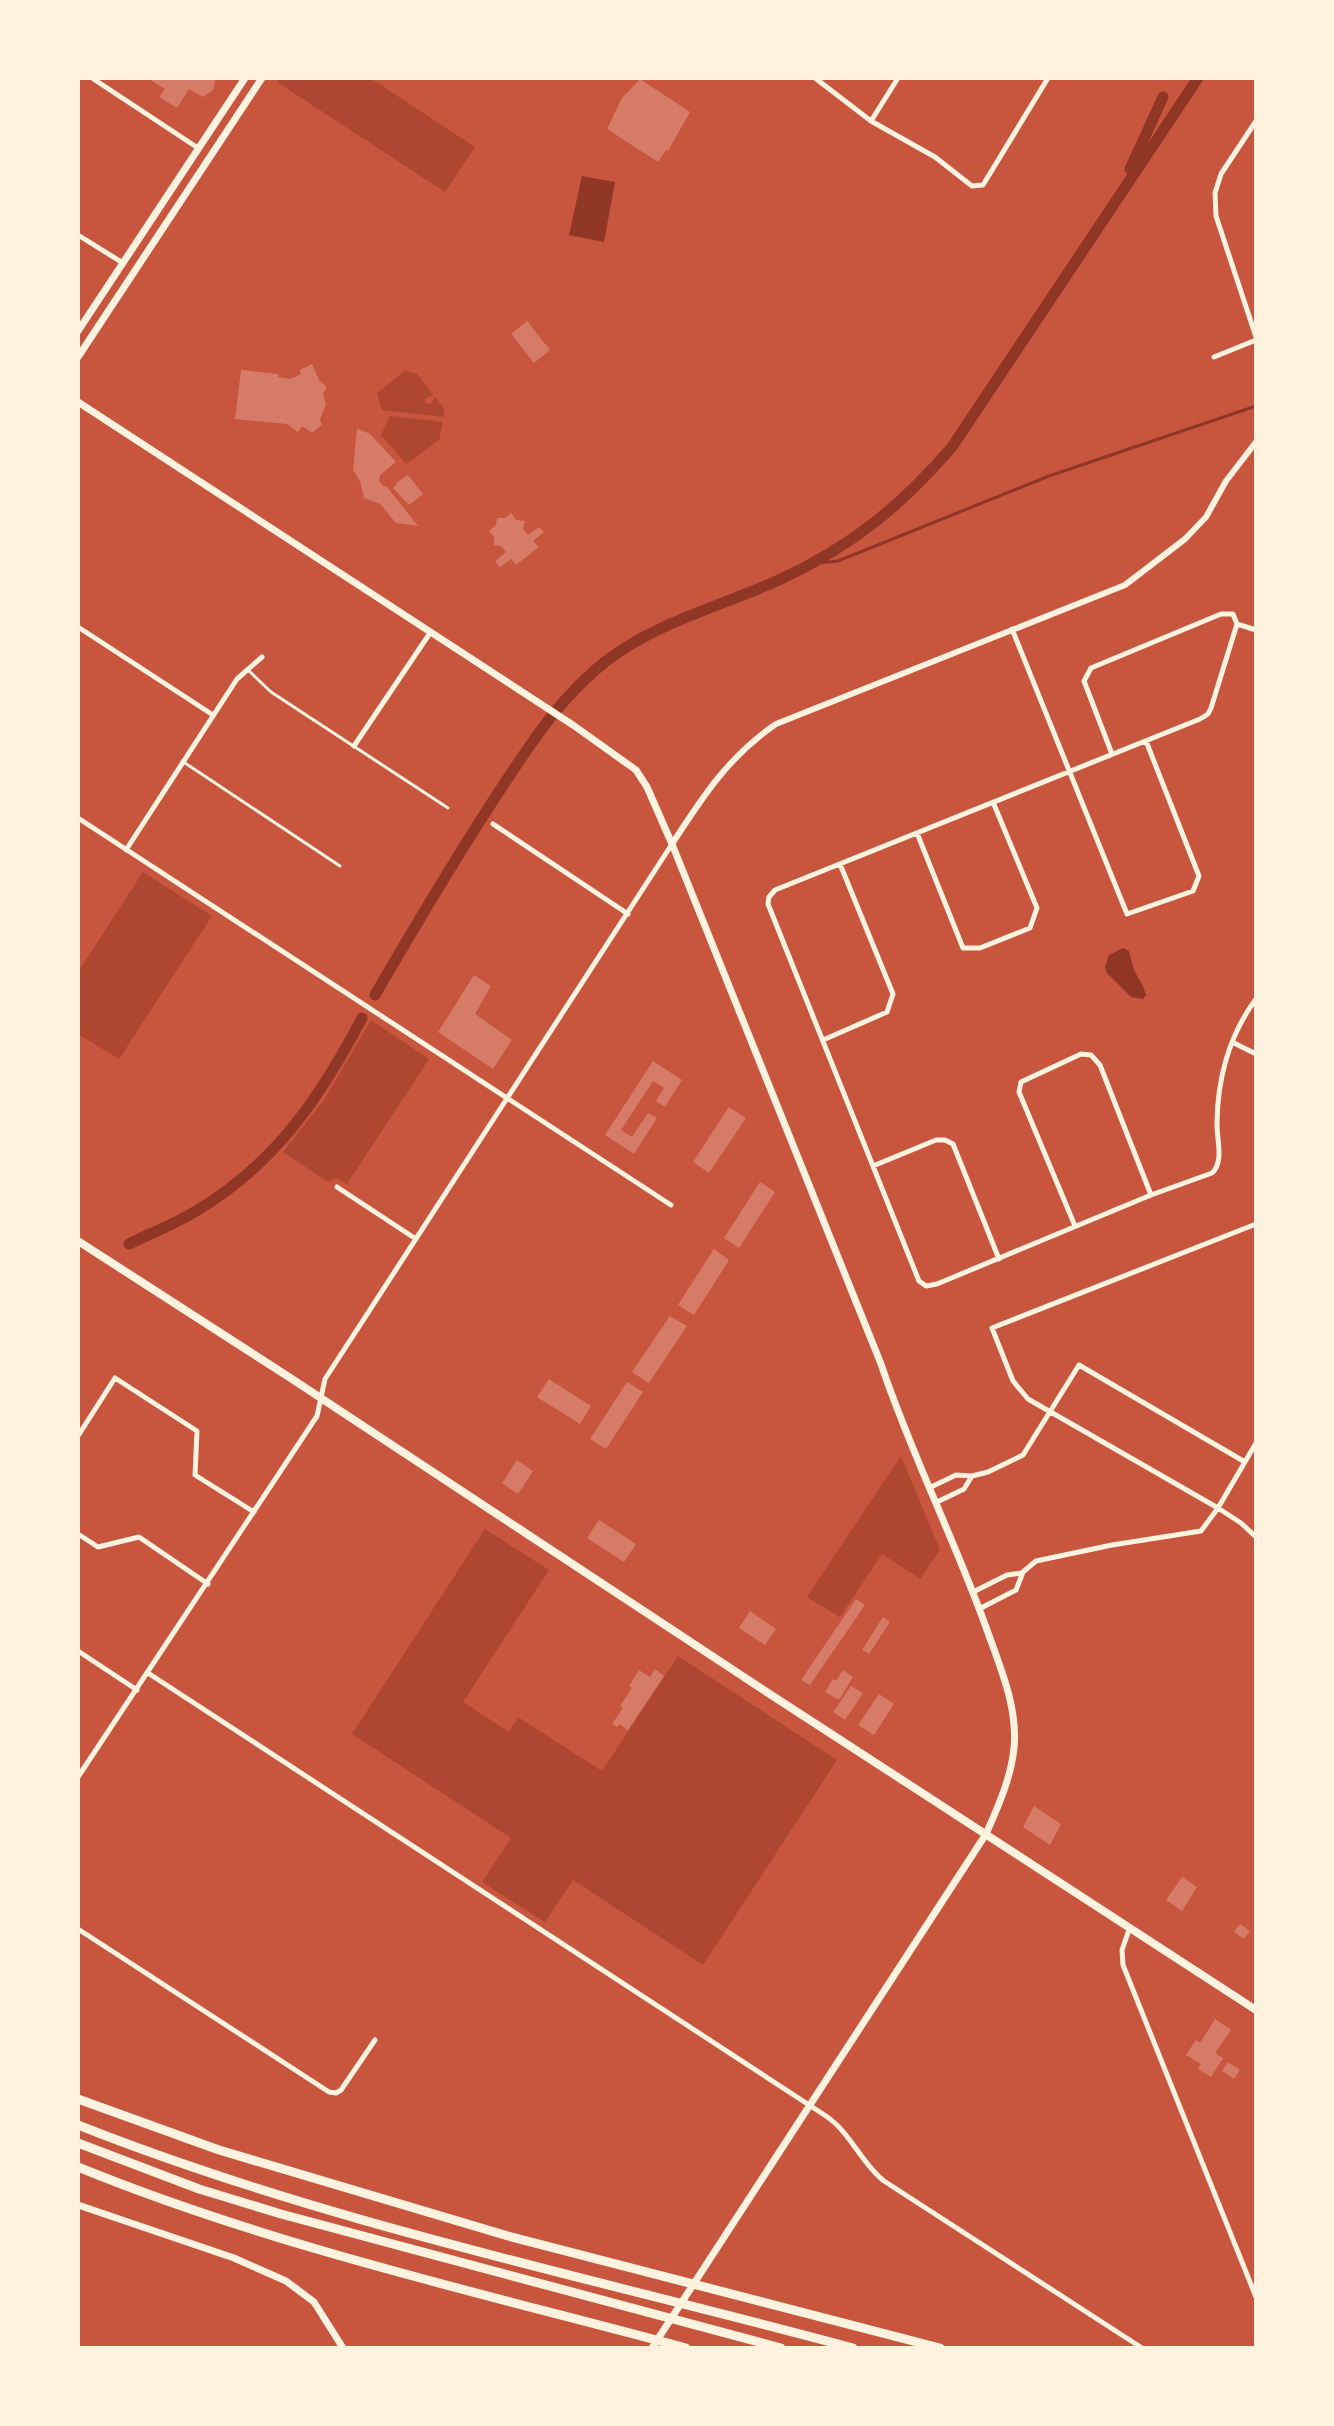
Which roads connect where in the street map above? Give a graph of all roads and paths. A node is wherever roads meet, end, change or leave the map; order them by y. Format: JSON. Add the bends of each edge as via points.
{"nodes":[{"id":1,"x":92,"y":78,"type":"edge"},
{"id":2,"x":245,"y":78,"type":"edge"},
{"id":3,"x":262,"y":78,"type":"edge"},
{"id":4,"x":815,"y":78,"type":"edge"},
{"id":5,"x":898,"y":78,"type":"edge"},
{"id":6,"x":1048,"y":78,"type":"edge"},
{"id":7,"x":871,"y":121,"type":"junction"},
{"id":8,"x":1256,"y":121,"type":"edge"},
{"id":9,"x":199,"y":148,"type":"junction"},
{"id":10,"x":78,"y":235,"type":"edge"},
{"id":11,"x":123,"y":263,"type":"junction"},
{"id":12,"x":78,"y":331,"type":"edge"},
{"id":13,"x":1256,"y":339,"type":"edge"},
{"id":14,"x":78,"y":357,"type":"edge"},
{"id":15,"x":1214,"y":357,"type":"dead end"},
{"id":16,"x":78,"y":402,"type":"edge"},
{"id":17,"x":1256,"y":442,"type":"edge"},
{"id":18,"x":1237,"y":624,"type":"junction"},
{"id":19,"x":78,"y":627,"type":"edge"},
{"id":20,"x":1012,"y":629,"type":"junction"},
{"id":21,"x":1256,"y":630,"type":"edge"},
{"id":22,"x":430,"y":633,"type":"junction"},
{"id":23,"x":262,"y":657,"type":"dead end"},
{"id":24,"x":247,"y":669,"type":"junction"},
{"id":25,"x":213,"y":715,"type":"junction"},
{"id":26,"x":1146,"y":741,"type":"junction"},
{"id":27,"x":354,"y":746,"type":"junction"},
{"id":28,"x":1112,"y":754,"type":"junction"},
{"id":29,"x":182,"y":761,"type":"junction"},
{"id":30,"x":1069,"y":772,"type":"junction"},
{"id":31,"x":993,"y":802,"type":"junction"},
{"id":32,"x":448,"y":808,"type":"dead end"},
{"id":33,"x":78,"y":818,"type":"edge"},
{"id":34,"x":493,"y":824,"type":"dead end"},
{"id":35,"x":917,"y":833,"type":"junction"},
{"id":36,"x":672,"y":844,"type":"junction"},
{"id":37,"x":126,"y":850,"type":"junction"},
{"id":38,"x":840,"y":864,"type":"junction"},
{"id":39,"x":340,"y":866,"type":"dead end"},
{"id":40,"x":628,"y":914,"type":"junction"},
{"id":41,"x":1256,"y":999,"type":"edge"},
{"id":42,"x":823,"y":1040,"type":"junction"},
{"id":43,"x":1232,"y":1042,"type":"junction"},
{"id":44,"x":1256,"y":1054,"type":"edge"},
{"id":45,"x":508,"y":1100,"type":"junction"},
{"id":46,"x":873,"y":1166,"type":"junction"},
{"id":47,"x":337,"y":1187,"type":"dead end"},
{"id":48,"x":1151,"y":1195,"type":"junction"},
{"id":49,"x":671,"y":1205,"type":"dead end"},
{"id":50,"x":1256,"y":1224,"type":"edge"},
{"id":51,"x":1075,"y":1226,"type":"junction"},
{"id":52,"x":416,"y":1239,"type":"junction"},
{"id":53,"x":80,"y":1242,"type":"edge"},
{"id":54,"x":999,"y":1259,"type":"junction"},
{"id":55,"x":321,"y":1398,"type":"junction"},
{"id":56,"x":1050,"y":1411,"type":"junction"},
{"id":57,"x":78,"y":1436,"type":"edge"},
{"id":58,"x":1256,"y":1443,"type":"edge"},
{"id":59,"x":1245,"y":1462,"type":"junction"},
{"id":60,"x":972,"y":1476,"type":"junction"},
{"id":61,"x":931,"y":1487,"type":"junction"},
{"id":62,"x":937,"y":1502,"type":"junction"},
{"id":63,"x":1218,"y":1508,"type":"junction"},
{"id":64,"x":254,"y":1512,"type":"junction"},
{"id":65,"x":78,"y":1534,"type":"edge"},
{"id":66,"x":1256,"y":1537,"type":"edge"},
{"id":67,"x":1023,"y":1572,"type":"junction"},
{"id":68,"x":208,"y":1584,"type":"junction"},
{"id":69,"x":973,"y":1592,"type":"junction"},
{"id":70,"x":979,"y":1609,"type":"junction"},
{"id":71,"x":78,"y":1651,"type":"edge"},
{"id":72,"x":148,"y":1673,"type":"junction"},
{"id":73,"x":137,"y":1690,"type":"junction"},
{"id":74,"x":78,"y":1777,"type":"edge"},
{"id":75,"x":986,"y":1834,"type":"junction"},
{"id":76,"x":1130,"y":1927,"type":"junction"},
{"id":77,"x":78,"y":1929,"type":"edge"},
{"id":78,"x":1256,"y":2010,"type":"edge"},
{"id":79,"x":375,"y":2040,"type":"dead end"},
{"id":80,"x":78,"y":2099,"type":"edge"},
{"id":81,"x":810,"y":2105,"type":"junction"},
{"id":82,"x":78,"y":2125,"type":"edge"},
{"id":83,"x":78,"y":2143,"type":"edge"},
{"id":84,"x":78,"y":2167,"type":"edge"},
{"id":85,"x":78,"y":2205,"type":"edge"},
{"id":86,"x":1256,"y":2297,"type":"edge"},
{"id":87,"x":343,"y":2348,"type":"edge"},
{"id":88,"x":652,"y":2348,"type":"edge"},
{"id":89,"x":686,"y":2348,"type":"edge"},
{"id":90,"x":781,"y":2348,"type":"edge"},
{"id":91,"x":853,"y":2348,"type":"edge"},
{"id":92,"x":940,"y":2348,"type":"edge"},
{"id":93,"x":1142,"y":2348,"type":"edge"}],
"edges":[{"from":1,"to":9,"type":"street"},
{"from":2,"to":9,"type":"main road"},
{"from":3,"to":14,"type":"main road"},
{"from":4,"to":7,"type":"street"},
{"from":5,"to":7,"type":"street"},
{"from":6,"to":7,"type":"street","via":[[983,185],[972,186],[935,157]]},
{"from":8,"to":13,"type":"street","via":[[1221,174],[1215,193],[1216,216]]},
{"from":9,"to":11,"type":"main road"},
{"from":10,"to":11,"type":"street"},
{"from":11,"to":12,"type":"main road"},
{"from":13,"to":15,"type":"street"},
{"from":16,"to":22,"type":"main road"},
{"from":17,"to":20,"type":"street","via":[[1206,517],[1154,564],[1125,585]]},
{"from":18,"to":21,"type":"street"},
{"from":18,"to":26,"type":"street","via":[[1208,714]]},
{"from":18,"to":28,"type":"street","via":[[1233,614],[1221,614],[1091,668],[1084,681]]},
{"from":19,"to":25,"type":"street"},
{"from":20,"to":30,"type":"street"},
{"from":20,"to":36,"type":"street","via":[[776,724],[748,743],[727,767]]},
{"from":22,"to":27,"type":"street"},
{"from":22,"to":36,"type":"main road","via":[[636,770]]},
{"from":23,"to":24,"type":"street"},
{"from":24,"to":25,"type":"street"},
{"from":24,"to":27,"type":"lane","via":[[271,692]]},
{"from":25,"to":29,"type":"street"},
{"from":26,"to":28,"type":"street"},
{"from":26,"to":30,"type":"street","via":[[1199,876],[1193,891],[1127,914]]},
{"from":27,"to":32,"type":"lane"},
{"from":28,"to":30,"type":"street"},
{"from":29,"to":37,"type":"street"},
{"from":29,"to":39,"type":"lane"},
{"from":30,"to":31,"type":"street"},
{"from":31,"to":35,"type":"street"},
{"from":31,"to":35,"type":"street","via":[[1037,908],[1030,928],[980,948],[963,948]]},
{"from":33,"to":37,"type":"street"},
{"from":34,"to":40,"type":"street"},
{"from":35,"to":38,"type":"street"},
{"from":36,"to":40,"type":"street"},
{"from":36,"to":61,"type":"main road"},
{"from":37,"to":45,"type":"street"},
{"from":38,"to":42,"type":"street","via":[[893,994],[887,1012]]},
{"from":38,"to":42,"type":"street","via":[[775,890],[768,904]]},
{"from":40,"to":45,"type":"street"},
{"from":41,"to":43,"type":"street"},
{"from":42,"to":46,"type":"street"},
{"from":43,"to":44,"type":"street"},
{"from":43,"to":48,"type":"street","via":[[1217,1107],[1217,1169]]},
{"from":45,"to":49,"type":"street"},
{"from":45,"to":52,"type":"street"},
{"from":46,"to":54,"type":"street","via":[[936,1140],[953,1144]]},
{"from":46,"to":54,"type":"street","via":[[919,1281],[937,1284]]},
{"from":47,"to":52,"type":"street"},
{"from":48,"to":51,"type":"street"},
{"from":48,"to":51,"type":"street","via":[[1100,1065],[1091,1055],[1081,1054],[1021,1082],[1019,1092]]},
{"from":50,"to":56,"type":"street","via":[[992,1328],[1013,1381],[1028,1399]]},
{"from":51,"to":54,"type":"street"},
{"from":52,"to":55,"type":"street","via":[[325,1379]]},
{"from":53,"to":55,"type":"main road"},
{"from":55,"to":64,"type":"street","via":[[317,1416]]},
{"from":55,"to":75,"type":"main road"},
{"from":56,"to":59,"type":"street","via":[[1079,1365]]},
{"from":56,"to":60,"type":"street","via":[[1023,1455]]},
{"from":56,"to":63,"type":"street"},
{"from":57,"to":64,"type":"street","via":[[115,1378],[197,1431],[195,1475]]},
{"from":58,"to":59,"type":"street"},
{"from":59,"to":63,"type":"street"},
{"from":60,"to":61,"type":"street","via":[[956,1475]]},
{"from":60,"to":62,"type":"street","via":[[964,1489]]},
{"from":61,"to":62,"type":"main road"},
{"from":62,"to":69,"type":"main road"},
{"from":63,"to":66,"type":"street"},
{"from":63,"to":67,"type":"street","via":[[1201,1531],[1037,1561]]},
{"from":64,"to":68,"type":"street"},
{"from":65,"to":68,"type":"street","via":[[98,1547],[139,1537]]},
{"from":67,"to":69,"type":"street"},
{"from":67,"to":70,"type":"street","via":[[1016,1590]]},
{"from":68,"to":72,"type":"street"},
{"from":69,"to":70,"type":"main road"},
{"from":70,"to":75,"type":"main road","via":[[1008,1689],[1014,1746],[1006,1786]]},
{"from":71,"to":73,"type":"street"},
{"from":72,"to":73,"type":"street"},
{"from":72,"to":81,"type":"street"},
{"from":73,"to":74,"type":"street"},
{"from":75,"to":76,"type":"main road"},
{"from":75,"to":81,"type":"main road"},
{"from":76,"to":78,"type":"main road"},
{"from":76,"to":86,"type":"street","via":[[1123,1965]]},
{"from":77,"to":79,"type":"street","via":[[329,2092],[344,2086]]},
{"from":80,"to":92,"type":"highway","via":[[219,2150],[508,2236]]},
{"from":81,"to":88,"type":"main road"},
{"from":81,"to":93,"type":"street","via":[[842,2129],[884,2181]]},
{"from":82,"to":91,"type":"highway","via":[[357,2219]]},
{"from":83,"to":90,"type":"highway","via":[[281,2214]]},
{"from":84,"to":89,"type":"highway","via":[[289,2242]]},
{"from":85,"to":87,"type":"main road","via":[[286,2281],[314,2302]]}]}
